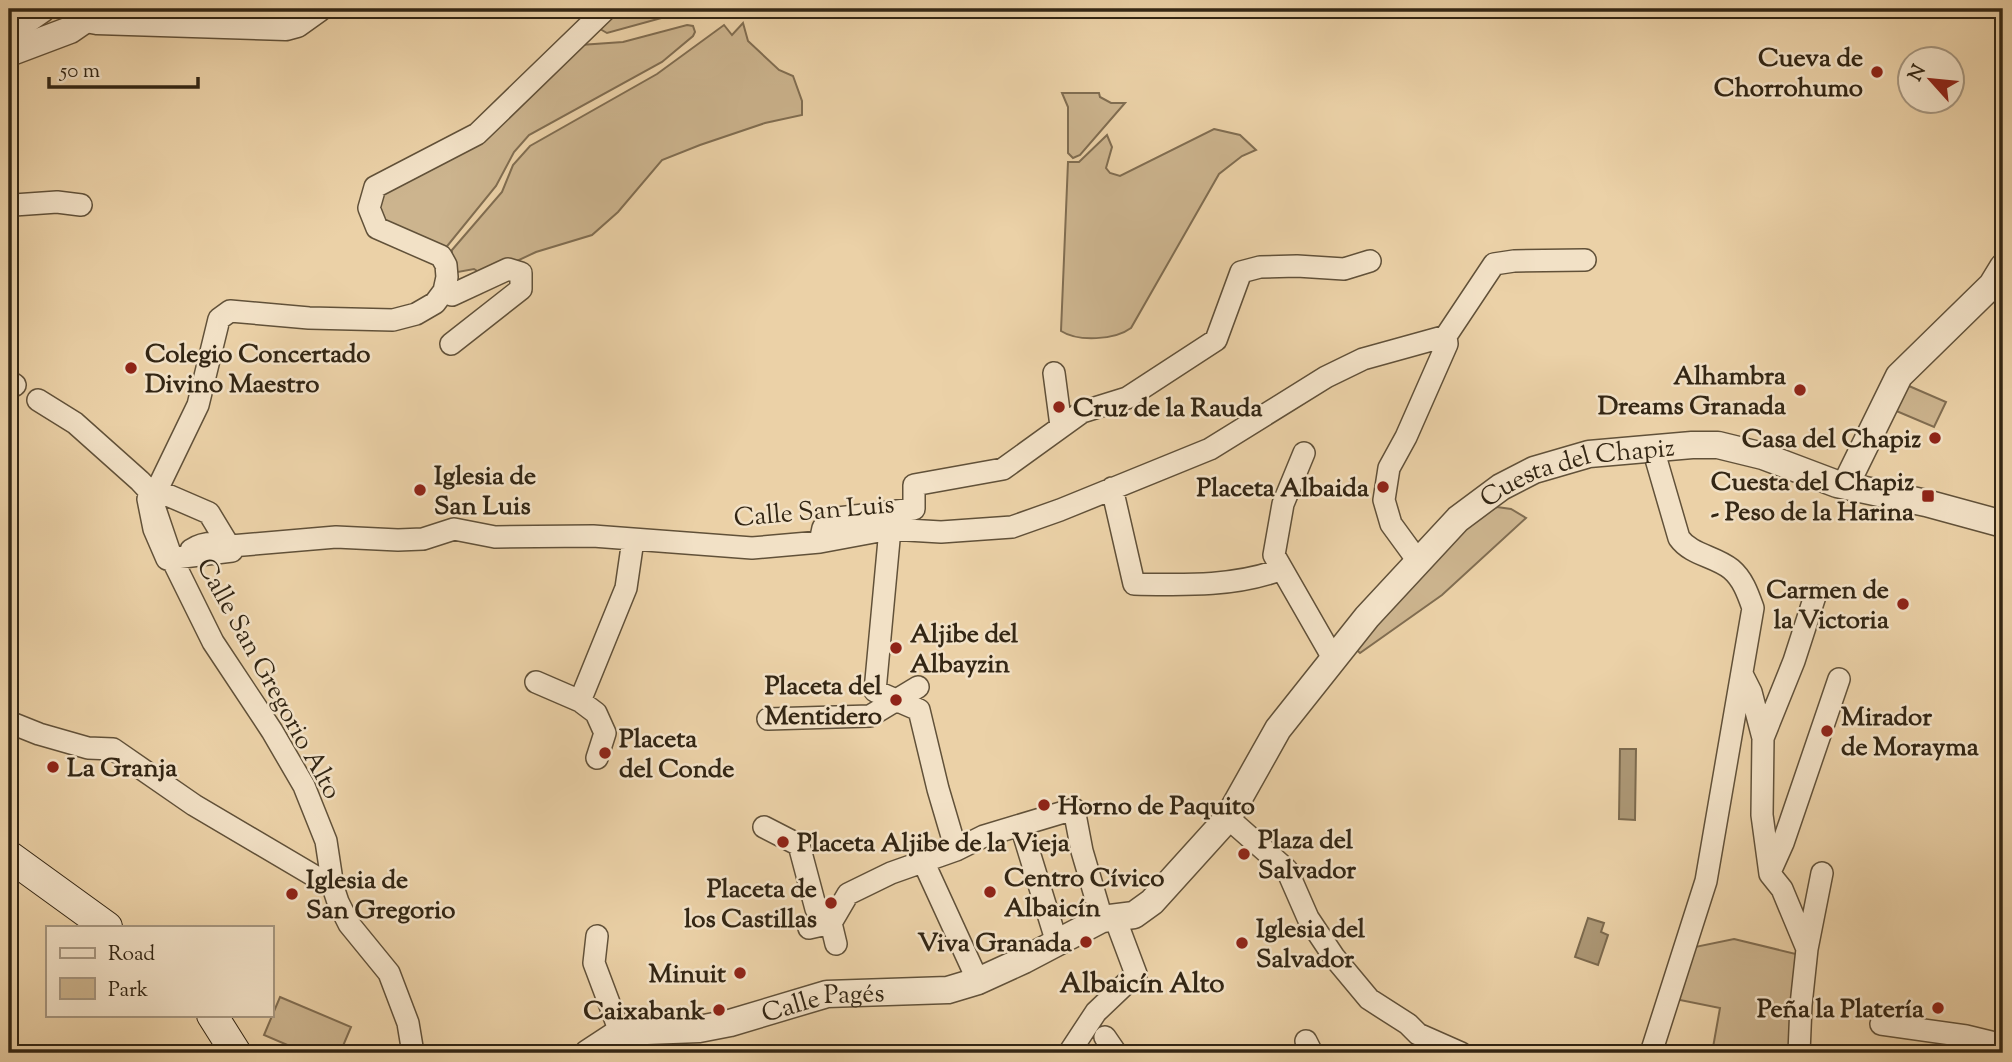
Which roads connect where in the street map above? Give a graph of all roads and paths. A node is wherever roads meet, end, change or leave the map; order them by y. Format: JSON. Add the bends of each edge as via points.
{"nodes":[{"id":1,"x":42,"y":9,"type":"edge"},
{"id":2,"x":318,"y":9,"type":"edge"},
{"id":3,"x":606,"y":9,"type":"edge"},
{"id":4,"x":83,"y":14,"type":"edge"},
{"id":5,"x":9,"y":32,"type":"edge"},
{"id":6,"x":9,"y":53,"type":"edge"},
{"id":7,"x":9,"y":204,"type":"edge"},
{"id":8,"x":80,"y":205,"type":"dead end"},
{"id":9,"x":1585,"y":260,"type":"dead end"},
{"id":10,"x":1370,"y":261,"type":"dead end"},
{"id":11,"x":2003,"y":267,"type":"edge"},
{"id":12,"x":444,"y":291,"type":"junction"},
{"id":13,"x":1446,"y":336,"type":"junction"},
{"id":14,"x":450,"y":344,"type":"dead end"},
{"id":15,"x":1054,"y":373,"type":"dead end"},
{"id":16,"x":38,"y":400,"type":"dead end"},
{"id":17,"x":1061,"y":426,"type":"junction"},
{"id":18,"x":1655,"y":448,"type":"junction"},
{"id":19,"x":1304,"y":453,"type":"dead end"},
{"id":20,"x":1846,"y":484,"type":"junction"},
{"id":21,"x":1112,"y":488,"type":"junction"},
{"id":22,"x":154,"y":496,"type":"junction"},
{"id":23,"x":2003,"y":524,"type":"edge"},
{"id":24,"x":890,"y":529,"type":"junction"},
{"id":25,"x":633,"y":540,"type":"junction"},
{"id":26,"x":820,"y":542,"type":"junction"},
{"id":27,"x":231,"y":546,"type":"junction"},
{"id":28,"x":178,"y":554,"type":"junction"},
{"id":29,"x":1418,"y":561,"type":"junction"},
{"id":30,"x":1282,"y":569,"type":"junction"},
{"id":31,"x":1815,"y":596,"type":"dead end"},
{"id":32,"x":1335,"y":657,"type":"junction"},
{"id":33,"x":1742,"y":674,"type":"junction"},
{"id":34,"x":1839,"y":679,"type":"dead end"},
{"id":35,"x":536,"y":682,"type":"dead end"},
{"id":36,"x":918,"y":687,"type":"dead end"},
{"id":37,"x":896,"y":700,"type":"junction"},
{"id":38,"x":588,"y":707,"type":"junction"},
{"id":39,"x":768,"y":719,"type":"dead end"},
{"id":40,"x":9,"y":722,"type":"edge"},
{"id":41,"x":1763,"y":737,"type":"junction"},
{"id":42,"x":597,"y":758,"type":"dead end"},
{"id":43,"x":1228,"y":818,"type":"junction"},
{"id":44,"x":1021,"y":826,"type":"junction"},
{"id":45,"x":764,"y":827,"type":"dead end"},
{"id":46,"x":956,"y":850,"type":"junction"},
{"id":47,"x":9,"y":856,"type":"edge"},
{"id":48,"x":905,"y":872,"type":"junction"},
{"id":49,"x":1822,"y":873,"type":"dead end"},
{"id":50,"x":1770,"y":874,"type":"junction"},
{"id":51,"x":333,"y":887,"type":"junction"},
{"id":52,"x":1108,"y":918,"type":"junction"},
{"id":53,"x":106,"y":926,"type":"edge"},
{"id":54,"x":809,"y":928,"type":"dead end"},
{"id":55,"x":834,"y":934,"type":"junction"},
{"id":56,"x":597,"y":936,"type":"dead end"},
{"id":57,"x":1057,"y":943,"type":"junction"},
{"id":58,"x":1807,"y":948,"type":"junction"},
{"id":59,"x":978,"y":981,"type":"junction"},
{"id":60,"x":213,"y":1016,"type":"edge"},
{"id":61,"x":1881,"y":1024,"type":"dead end"},
{"id":62,"x":620,"y":1032,"type":"junction"},
{"id":63,"x":2003,"y":1045,"type":"edge"},
{"id":64,"x":1434,"y":1048,"type":"edge"},
{"id":65,"x":236,"y":1053,"type":"edge"},
{"id":66,"x":413,"y":1053,"type":"edge"},
{"id":67,"x":588,"y":1053,"type":"edge"},
{"id":68,"x":1069,"y":1053,"type":"edge"},
{"id":69,"x":1461,"y":1053,"type":"edge"},
{"id":70,"x":1651,"y":1053,"type":"edge"},
{"id":71,"x":1799,"y":1053,"type":"edge"}],
"edges":[{"from":1,"to":5,"type":"street"},
{"from":2,"to":4,"type":"street","via":[[286,27],[97,21]]},
{"from":3,"to":12,"type":"street","via":[[477,134],[375,187],[369,208],[377,228],[441,256],[446,265]]},
{"from":4,"to":6,"type":"street","via":[[70,30]]},
{"from":7,"to":8,"type":"street"},
{"from":9,"to":13,"type":"street","via":[[1494,264]]},
{"from":10,"to":17,"type":"street","via":[[1344,269],[1285,266],[1241,272],[1216,340],[1127,398],[1082,412]]},
{"from":11,"to":20,"type":"street","via":[[1992,285],[1899,376]]},
{"from":12,"to":14,"type":"street","via":[[452,295],[508,270],[522,273],[521,289]]},
{"from":12,"to":22,"type":"street","via":[[435,303],[416,314],[393,320],[230,311],[219,319],[198,405]]},
{"from":13,"to":21,"type":"street","name":"Calle San Luis","via":[[1363,359],[1210,449]]},
{"from":13,"to":29,"type":"street","via":[[1447,344],[1389,468],[1384,500],[1391,524]]},
{"from":15,"to":17,"type":"street"},
{"from":16,"to":22,"type":"street","via":[[75,423]]},
{"from":17,"to":26,"type":"street","via":[[1003,469],[914,485],[914,509],[838,518],[823,528]]},
{"from":18,"to":20,"type":"street","name":"Cuesta del Chapiz","via":[[1718,445]]},
{"from":18,"to":29,"type":"street","name":"Cuesta del Chapiz","via":[[1589,454],[1534,470],[1472,507]]},
{"from":18,"to":33,"type":"street","via":[[1679,538],[1731,569],[1745,586],[1753,608]]},
{"from":19,"to":30,"type":"street","via":[[1283,504],[1274,555]]},
{"from":20,"to":23,"type":"street","name":"Cuesta del Chapiz"},
{"from":21,"to":24,"type":"street","name":"Calle San Luis","via":[[1012,527],[941,532]]},
{"from":21,"to":30,"type":"street","via":[[1134,583],[1218,583]]},
{"from":22,"to":27,"type":"street","via":[[165,494],[209,513]]},
{"from":22,"to":28,"type":"street","name":"Calle San Gregorio Alto","via":[[148,499],[154,529],[167,559]]},
{"from":24,"to":26,"type":"street","name":"Calle San Luis"},
{"from":24,"to":37,"type":"street","via":[[875,691]]},
{"from":25,"to":26,"type":"street","name":"Calle San Luis","via":[[752,548]]},
{"from":25,"to":27,"type":"street","name":"Calle San Luis","via":[[495,537],[454,529],[398,540],[336,537]]},
{"from":25,"to":38,"type":"street","via":[[626,588]]},
{"from":27,"to":28,"type":"street","name":"Calle San Luis","via":[[232,551]]},
{"from":28,"to":51,"type":"street","name":"Calle San Gregorio Alto","via":[[213,642],[304,786],[326,841]]},
{"from":29,"to":32,"type":"street","name":"Cuesta del Chapiz"},
{"from":30,"to":32,"type":"street"},
{"from":31,"to":41,"type":"street"},
{"from":32,"to":43,"type":"street","name":"Cuesta del Chapiz","via":[[1278,729]]},
{"from":33,"to":41,"type":"street"},
{"from":33,"to":70,"type":"street","via":[[1706,881]]},
{"from":34,"to":50,"type":"street"},
{"from":35,"to":38,"type":"street"},
{"from":36,"to":37,"type":"street"},
{"from":37,"to":39,"type":"street","via":[[870,716]]},
{"from":37,"to":46,"type":"street","via":[[919,710]]},
{"from":38,"to":42,"type":"street","via":[[605,733]]},
{"from":40,"to":51,"type":"street","via":[[88,748],[113,749],[194,804]]},
{"from":41,"to":50,"type":"street","via":[[1762,815]]},
{"from":43,"to":52,"type":"street","via":[[1152,902],[1134,915]]},
{"from":43,"to":64,"type":"street","via":[[1287,870],[1308,918],[1369,999],[1408,1024]]},
{"from":44,"to":46,"type":"street"},
{"from":44,"to":52,"type":"street","via":[[1074,809],[1082,851]]},
{"from":44,"to":57,"type":"street"},
{"from":45,"to":55,"type":"street","via":[[799,845],[816,909]]},
{"from":46,"to":48,"type":"street"},
{"from":47,"to":53,"type":"main road"},
{"from":48,"to":55,"type":"street","via":[[848,894]]},
{"from":48,"to":59,"type":"street"},
{"from":49,"to":58,"type":"street"},
{"from":50,"to":58,"type":"street","via":[[1782,889]]},
{"from":51,"to":66,"type":"street","name":"Calle San Gregorio Alto","via":[[349,924],[389,973],[408,1023]]},
{"from":52,"to":57,"type":"street","name":"Calle Pagés"},
{"from":52,"to":68,"type":"street","via":[[1136,974],[1096,1012]]},
{"from":54,"to":55,"type":"street"},
{"from":56,"to":62,"type":"street","via":[[594,963]]},
{"from":57,"to":59,"type":"street","name":"Calle Pagés"},
{"from":58,"to":71,"type":"street"},
{"from":59,"to":62,"type":"street","name":"Calle Pagés","via":[[938,992],[827,994],[730,1023]]},
{"from":60,"to":65,"type":"main road"},
{"from":61,"to":63,"type":"street"},
{"from":62,"to":67,"type":"street"},
{"from":64,"to":69,"type":"street"}]}
